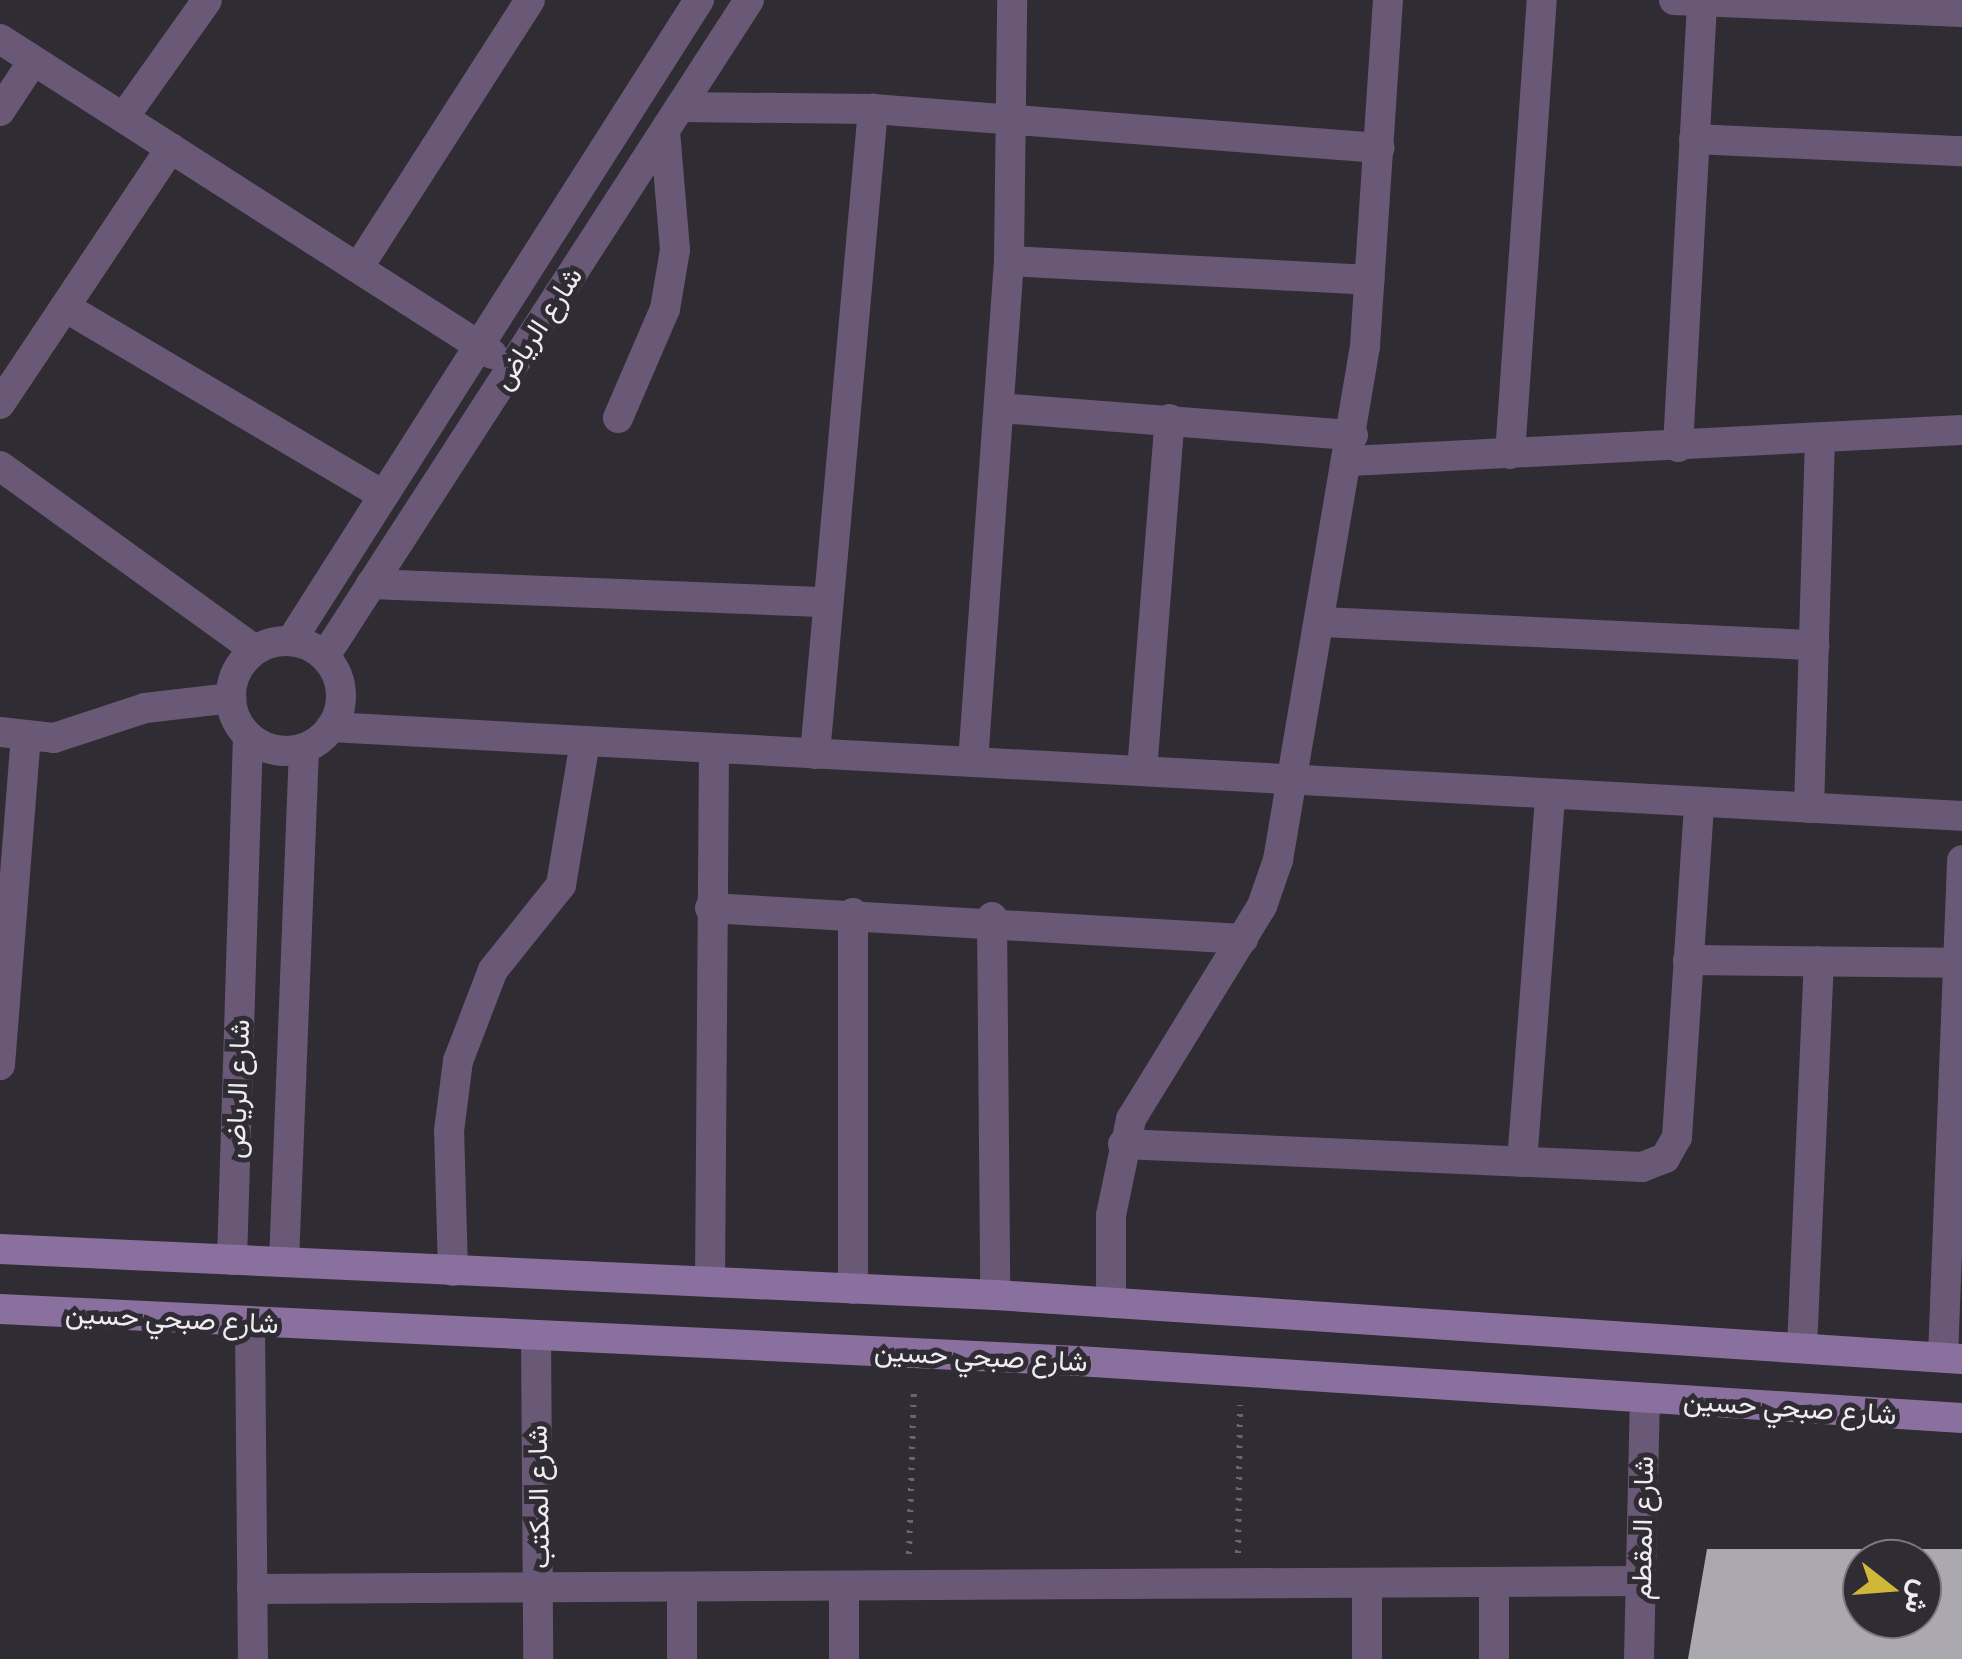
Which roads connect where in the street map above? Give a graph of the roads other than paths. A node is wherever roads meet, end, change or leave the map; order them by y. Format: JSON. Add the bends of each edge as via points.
{"nodes":[{"id":1,"x":208,"y":0,"type":"edge"},
{"id":2,"x":530,"y":0,"type":"edge"},
{"id":3,"x":750,"y":0,"type":"edge"},
{"id":4,"x":1012,"y":0,"type":"edge"},
{"id":5,"x":1388,"y":0,"type":"edge"},
{"id":6,"x":1542,"y":0,"type":"edge"},
{"id":7,"x":1693,"y":1,"type":"edge"},
{"id":8,"x":688,"y":4,"type":"edge"},
{"id":9,"x":1962,"y":12,"type":"edge"},
{"id":10,"x":727,"y":34,"type":"junction"},
{"id":11,"x":0,"y":39,"type":"edge"},
{"id":12,"x":33,"y":61,"type":"junction"},
{"id":13,"x":873,"y":109,"type":"junction"},
{"id":14,"x":0,"y":111,"type":"edge"},
{"id":15,"x":124,"y":117,"type":"junction"},
{"id":16,"x":1012,"y":117,"type":"junction"},
{"id":17,"x":672,"y":119,"type":"junction"},
{"id":18,"x":1694,"y":139,"type":"junction"},
{"id":19,"x":172,"y":148,"type":"junction"},
{"id":20,"x":1379,"y":148,"type":"junction"},
{"id":21,"x":1962,"y":151,"type":"edge"},
{"id":22,"x":1009,"y":262,"type":"junction"},
{"id":23,"x":358,"y":268,"type":"junction"},
{"id":24,"x":1369,"y":280,"type":"junction"},
{"id":25,"x":65,"y":307,"type":"junction"},
{"id":26,"x":479,"y":346,"type":"junction"},
{"id":27,"x":512,"y":367,"type":"junction"},
{"id":28,"x":0,"y":404,"type":"edge"},
{"id":29,"x":999,"y":408,"type":"junction"},
{"id":30,"x":618,"y":418,"type":"dead end"},
{"id":31,"x":1170,"y":419,"type":"junction"},
{"id":32,"x":1962,"y":430,"type":"edge"},
{"id":33,"x":1820,"y":443,"type":"junction"},
{"id":34,"x":1678,"y":447,"type":"junction"},
{"id":35,"x":1352,"y":448,"type":"junction"},
{"id":36,"x":1510,"y":454,"type":"junction"},
{"id":37,"x":0,"y":466,"type":"edge"},
{"id":38,"x":383,"y":496,"type":"junction"},
{"id":39,"x":371,"y":584,"type":"junction"},
{"id":40,"x":827,"y":602,"type":"junction"},
{"id":41,"x":1322,"y":622,"type":"junction"},
{"id":42,"x":290,"y":641,"type":"junction"},
{"id":43,"x":1814,"y":645,"type":"junction"},
{"id":44,"x":255,"y":650,"type":"junction"},
{"id":45,"x":324,"y":656,"type":"junction"},
{"id":46,"x":231,"y":698,"type":"junction"},
{"id":47,"x":331,"y":727,"type":"junction"},
{"id":48,"x":13,"y":734,"type":"edge"},
{"id":49,"x":248,"y":737,"type":"junction"},
{"id":50,"x":585,"y":741,"type":"junction"},
{"id":51,"x":304,"y":748,"type":"junction"},
{"id":52,"x":714,"y":748,"type":"junction"},
{"id":53,"x":815,"y":754,"type":"junction"},
{"id":54,"x":972,"y":762,"type":"junction"},
{"id":55,"x":1142,"y":771,"type":"junction"},
{"id":56,"x":1295,"y":780,"type":"junction"},
{"id":57,"x":1550,"y":794,"type":"junction"},
{"id":58,"x":1699,"y":802,"type":"junction"},
{"id":59,"x":1810,"y":808,"type":"junction"},
{"id":60,"x":1962,"y":816,"type":"edge"},
{"id":61,"x":1962,"y":860,"type":"edge"},
{"id":62,"x":710,"y":908,"type":"junction"},
{"id":63,"x":854,"y":913,"type":"junction"},
{"id":64,"x":992,"y":917,"type":"junction"},
{"id":65,"x":1243,"y":939,"type":"junction"},
{"id":66,"x":1688,"y":960,"type":"junction"},
{"id":67,"x":1819,"y":962,"type":"junction"},
{"id":68,"x":1956,"y":963,"type":"junction"},
{"id":69,"x":0,"y":1064,"type":"edge"},
{"id":70,"x":1123,"y":1144,"type":"junction"},
{"id":71,"x":1522,"y":1162,"type":"junction"},
{"id":72,"x":0,"y":1249,"type":"edge"},
{"id":73,"x":232,"y":1260,"type":"junction"},
{"id":74,"x":284,"y":1262,"type":"junction"},
{"id":75,"x":453,"y":1270,"type":"junction"},
{"id":76,"x":710,"y":1282,"type":"junction"},
{"id":77,"x":853,"y":1289,"type":"junction"},
{"id":78,"x":994,"y":1295,"type":"junction"},
{"id":79,"x":1110,"y":1303,"type":"junction"},
{"id":80,"x":0,"y":1309,"type":"edge"},
{"id":81,"x":250,"y":1323,"type":"junction"},
{"id":82,"x":536,"y":1336,"type":"junction"},
{"id":83,"x":1802,"y":1348,"type":"junction"},
{"id":84,"x":1952,"y":1358,"type":"edge"},
{"id":85,"x":1645,"y":1398,"type":"junction"},
{"id":86,"x":1962,"y":1418,"type":"edge"},
{"id":87,"x":1640,"y":1581,"type":"junction"},
{"id":88,"x":1494,"y":1582,"type":"junction"},
{"id":89,"x":1367,"y":1583,"type":"junction"},
{"id":90,"x":844,"y":1586,"type":"junction"},
{"id":91,"x":682,"y":1587,"type":"junction"},
{"id":92,"x":539,"y":1588,"type":"junction"},
{"id":93,"x":252,"y":1590,"type":"junction"},
{"id":94,"x":253,"y":1659,"type":"edge"},
{"id":95,"x":538,"y":1659,"type":"edge"},
{"id":96,"x":682,"y":1659,"type":"edge"},
{"id":97,"x":844,"y":1659,"type":"edge"},
{"id":98,"x":1367,"y":1659,"type":"edge"},
{"id":99,"x":1494,"y":1659,"type":"edge"},
{"id":100,"x":1640,"y":1659,"type":"edge"}],
"edges":[{"from":1,"to":15,"type":"street"},
{"from":2,"to":23,"type":"street"},
{"from":3,"to":10,"type":"street","name":"شارع الرياض"},
{"from":4,"to":16,"type":"street"},
{"from":5,"to":20,"type":"street"},
{"from":6,"to":36,"type":"street"},
{"from":7,"to":9,"type":"street"},
{"from":7,"to":18,"type":"street"},
{"from":8,"to":10,"type":"street"},
{"from":8,"to":26,"type":"street","name":"شارع الرياض"},
{"from":10,"to":17,"type":"street","name":"شارع الرياض"},
{"from":11,"to":12,"type":"street"},
{"from":12,"to":14,"type":"street"},
{"from":12,"to":15,"type":"street"},
{"from":13,"to":16,"type":"street"},
{"from":13,"to":17,"type":"street"},
{"from":13,"to":40,"type":"street"},
{"from":15,"to":19,"type":"street"},
{"from":16,"to":20,"type":"street"},
{"from":16,"to":22,"type":"street"},
{"from":17,"to":27,"type":"street","name":"شارع الرياض"},
{"from":17,"to":30,"type":"street","via":[[665,308]]},
{"from":18,"to":21,"type":"street"},
{"from":18,"to":34,"type":"street"},
{"from":19,"to":23,"type":"street"},
{"from":19,"to":25,"type":"street"},
{"from":20,"to":24,"type":"street"},
{"from":22,"to":24,"type":"street"},
{"from":22,"to":29,"type":"street"},
{"from":23,"to":26,"type":"street"},
{"from":24,"to":35,"type":"street"},
{"from":25,"to":28,"type":"street"},
{"from":25,"to":38,"type":"street"},
{"from":26,"to":27,"type":"street"},
{"from":26,"to":38,"type":"street","name":"شارع الرياض"},
{"from":27,"to":39,"type":"street","name":"شارع الرياض"},
{"from":29,"to":31,"type":"street"},
{"from":29,"to":54,"type":"street"},
{"from":31,"to":35,"type":"street"},
{"from":31,"to":55,"type":"street"},
{"from":32,"to":33,"type":"street"},
{"from":33,"to":34,"type":"street"},
{"from":33,"to":43,"type":"street"},
{"from":34,"to":36,"type":"street"},
{"from":35,"to":36,"type":"street"},
{"from":35,"to":41,"type":"street"},
{"from":37,"to":44,"type":"street"},
{"from":38,"to":42,"type":"street","name":"شارع الرياض"},
{"from":39,"to":40,"type":"street"},
{"from":39,"to":45,"type":"street","name":"شارع الرياض"},
{"from":40,"to":53,"type":"street"},
{"from":41,"to":43,"type":"street"},
{"from":41,"to":56,"type":"street"},
{"from":42,"to":44,"type":"street"},
{"from":42,"to":45,"type":"street"},
{"from":43,"to":59,"type":"street"},
{"from":44,"to":46,"type":"street"},
{"from":45,"to":47,"type":"street","via":[[340,690]]},
{"from":46,"to":48,"type":"street","via":[[145,708],[76,735]]},
{"from":46,"to":49,"type":"street"},
{"from":47,"to":50,"type":"street"},
{"from":47,"to":51,"type":"street"},
{"from":48,"to":69,"type":"street"},
{"from":49,"to":51,"type":"street","via":[[275,750]]},
{"from":49,"to":73,"type":"street","name":"شارع الرياض"},
{"from":50,"to":52,"type":"street"},
{"from":50,"to":75,"type":"street","via":[[561,885],[492,970],[458,1062],[448,1131]]},
{"from":51,"to":74,"type":"street","name":"شارع الرياض"},
{"from":52,"to":53,"type":"street"},
{"from":52,"to":62,"type":"street"},
{"from":53,"to":54,"type":"street"},
{"from":54,"to":55,"type":"street"},
{"from":55,"to":56,"type":"street"},
{"from":56,"to":57,"type":"street"},
{"from":56,"to":65,"type":"street","via":[[1274,882]]},
{"from":57,"to":58,"type":"street"},
{"from":57,"to":71,"type":"street"},
{"from":58,"to":59,"type":"street"},
{"from":58,"to":66,"type":"street"},
{"from":59,"to":60,"type":"street"},
{"from":61,"to":68,"type":"street"},
{"from":62,"to":63,"type":"street"},
{"from":62,"to":76,"type":"street"},
{"from":63,"to":64,"type":"street"},
{"from":63,"to":77,"type":"street"},
{"from":64,"to":65,"type":"street"},
{"from":64,"to":78,"type":"street"},
{"from":65,"to":70,"type":"street","via":[[1152,1078]]},
{"from":66,"to":67,"type":"street"},
{"from":66,"to":71,"type":"street","via":[[1677,1137],[1665,1158],[1642,1167]]},
{"from":67,"to":68,"type":"street"},
{"from":67,"to":83,"type":"street"},
{"from":68,"to":84,"type":"street"},
{"from":70,"to":71,"type":"street"},
{"from":70,"to":79,"type":"street"},
{"from":72,"to":73,"type":"street"},
{"from":73,"to":74,"type":"street"},
{"from":74,"to":75,"type":"street"},
{"from":75,"to":76,"type":"street"},
{"from":76,"to":77,"type":"street"},
{"from":77,"to":78,"type":"street"},
{"from":78,"to":79,"type":"street"},
{"from":79,"to":83,"type":"street"},
{"from":80,"to":81,"type":"street","name":"شارع صبحي حسين"},
{"from":81,"to":82,"type":"street","name":"شارع صبحي حسين"},
{"from":81,"to":93,"type":"street"},
{"from":82,"to":85,"type":"street","name":"شارع صبحي حسين","via":[[1241,1370]]},
{"from":82,"to":92,"type":"street","name":"شارع المكتب"},
{"from":83,"to":84,"type":"street"},
{"from":85,"to":86,"type":"street","name":"شارع صبحي حسين"},
{"from":85,"to":87,"type":"street","name":"شارع المقطم"},
{"from":87,"to":88,"type":"street"},
{"from":87,"to":100,"type":"street","name":"شارع المقطم"},
{"from":88,"to":89,"type":"street"},
{"from":88,"to":99,"type":"street"},
{"from":89,"to":90,"type":"street"},
{"from":89,"to":98,"type":"street"},
{"from":90,"to":91,"type":"street"},
{"from":90,"to":97,"type":"street"},
{"from":91,"to":92,"type":"street"},
{"from":91,"to":96,"type":"street"},
{"from":92,"to":93,"type":"street"},
{"from":92,"to":95,"type":"street","name":"شارع المكتب"},
{"from":93,"to":94,"type":"street"}]}
